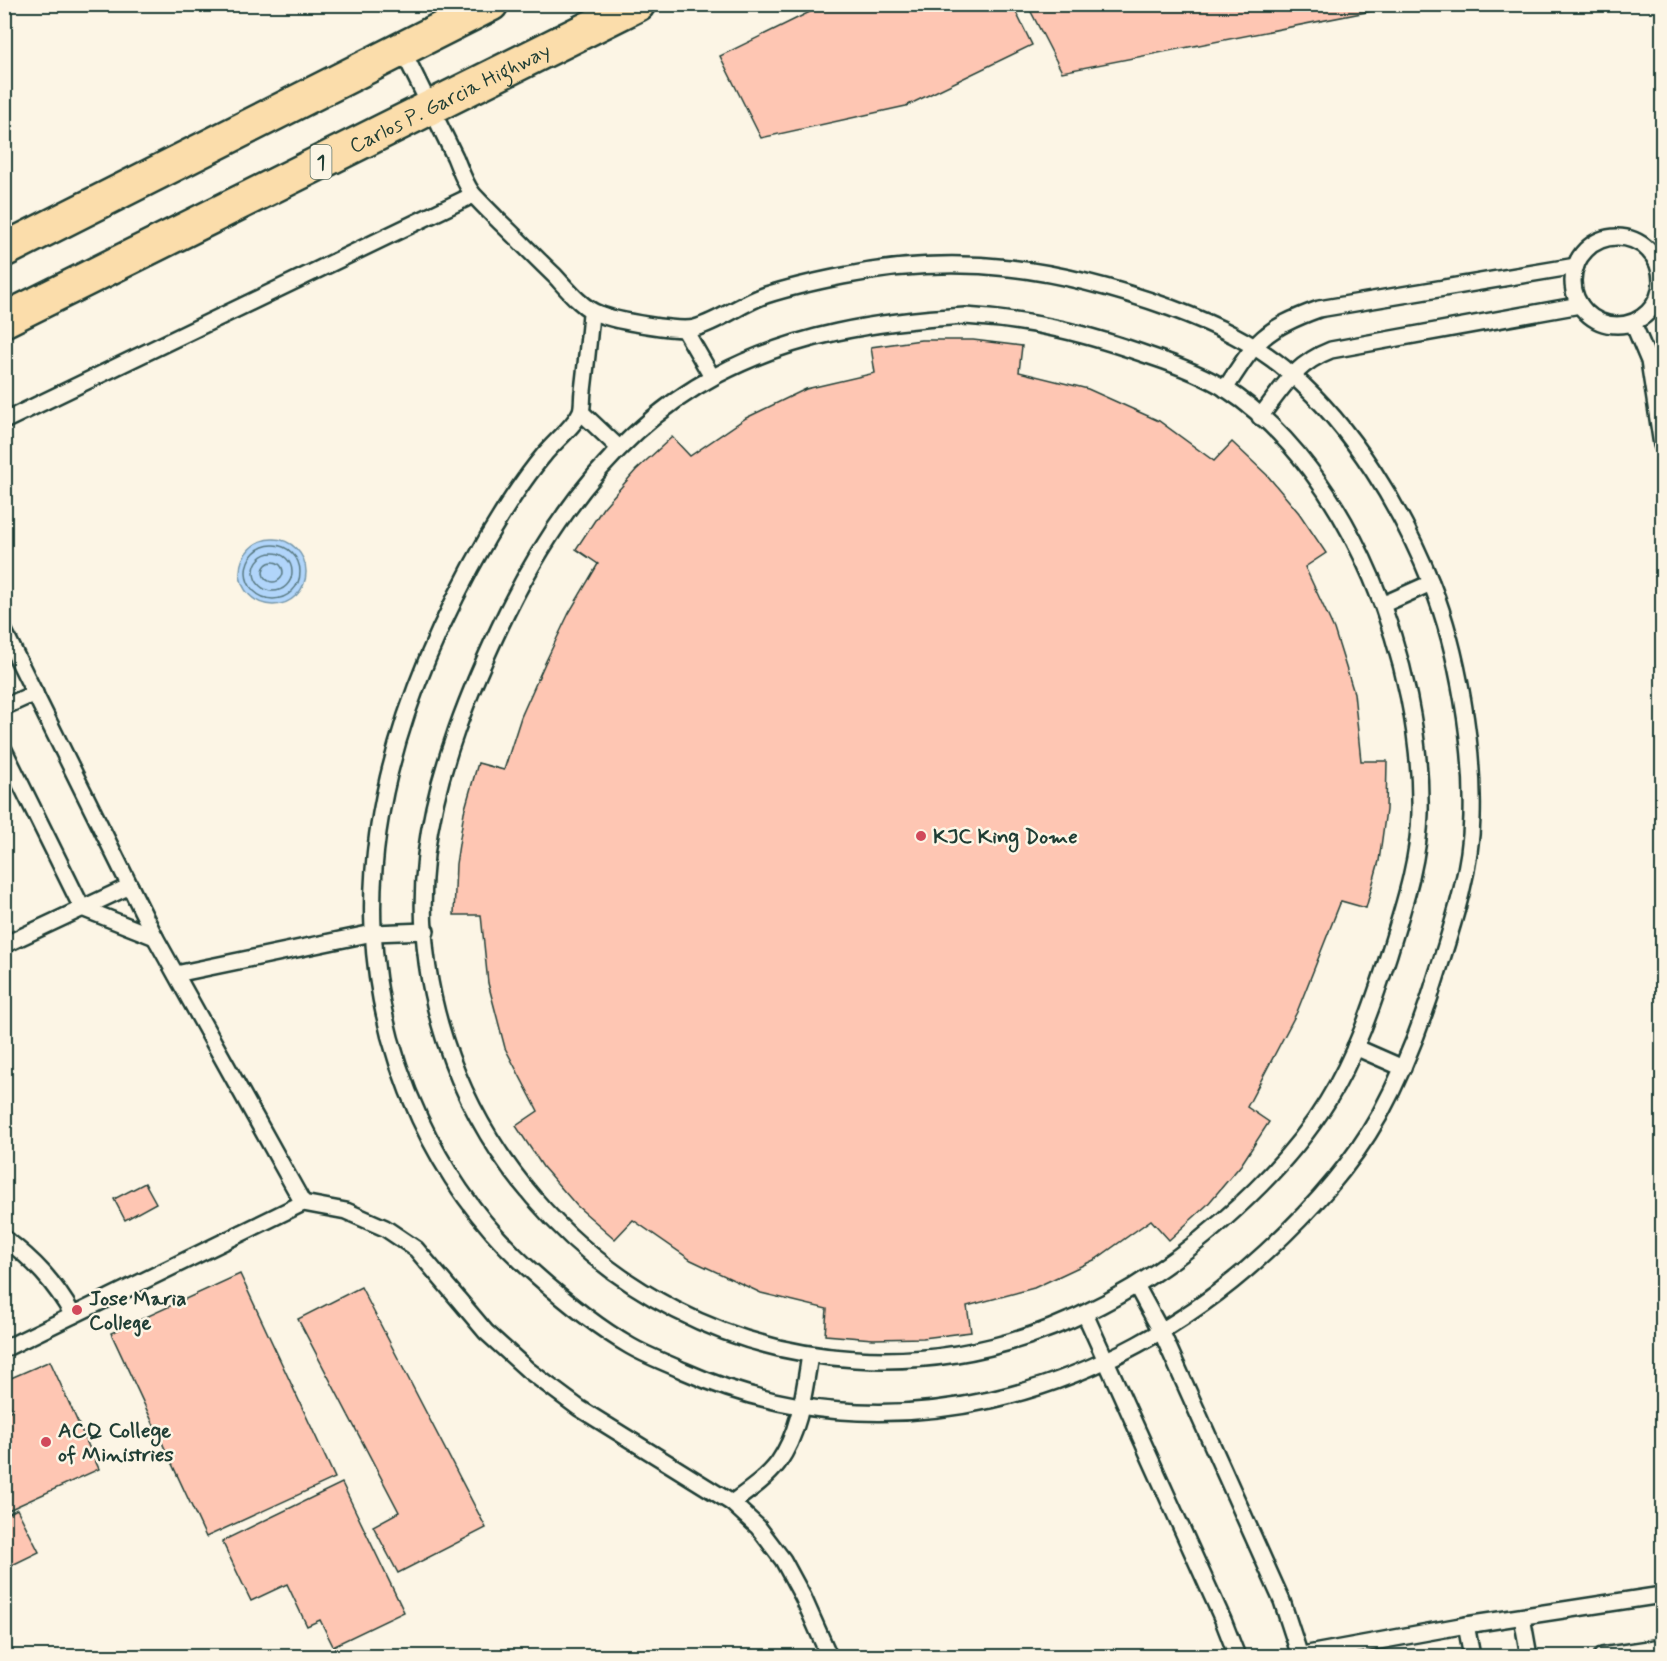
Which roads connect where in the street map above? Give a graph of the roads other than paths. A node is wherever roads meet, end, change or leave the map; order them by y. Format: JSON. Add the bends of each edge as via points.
{"nodes":[{"id":1,"x":491,"y":4,"type":"edge"},
{"id":2,"x":638,"y":4,"type":"edge"},
{"id":3,"x":403,"y":51,"type":"junction"},
{"id":4,"x":431,"y":108,"type":"junction"},
{"id":5,"x":473,"y":195,"type":"junction"},
{"id":6,"x":4,"y":250,"type":"edge"},
{"id":7,"x":1655,"y":250,"type":"edge"},
{"id":8,"x":1576,"y":266,"type":"junction"},
{"id":9,"x":1660,"y":296,"type":"edge"},
{"id":10,"x":1580,"y":305,"type":"junction"},
{"id":11,"x":591,"y":313,"type":"junction"},
{"id":12,"x":4,"y":320,"type":"edge"},
{"id":13,"x":1633,"y":322,"type":"junction"},
{"id":14,"x":686,"y":332,"type":"junction"},
{"id":15,"x":1253,"y":346,"type":"junction"},
{"id":16,"x":1292,"y":375,"type":"junction"},
{"id":17,"x":712,"y":377,"type":"junction"},
{"id":18,"x":1225,"y":389,"type":"junction"},
{"id":19,"x":581,"y":412,"type":"junction"},
{"id":20,"x":1260,"y":417,"type":"junction"},
{"id":21,"x":4,"y":420,"type":"edge"},
{"id":22,"x":1662,"y":445,"type":"edge"},
{"id":23,"x":619,"y":448,"type":"junction"},
{"id":24,"x":1431,"y":583,"type":"junction"},
{"id":25,"x":1384,"y":604,"type":"junction"},
{"id":26,"x":4,"y":631,"type":"edge"},
{"id":27,"x":35,"y":693,"type":"junction"},
{"id":28,"x":4,"y":707,"type":"edge"},
{"id":29,"x":4,"y":750,"type":"edge"},
{"id":30,"x":130,"y":886,"type":"junction"},
{"id":31,"x":82,"y":908,"type":"junction"},
{"id":32,"x":426,"y":931,"type":"junction"},
{"id":33,"x":373,"y":933,"type":"junction"},
{"id":34,"x":155,"y":937,"type":"junction"},
{"id":35,"x":4,"y":945,"type":"edge"},
{"id":36,"x":176,"y":974,"type":"junction"},
{"id":37,"x":1355,"y":1047,"type":"junction"},
{"id":38,"x":1403,"y":1068,"type":"junction"},
{"id":39,"x":303,"y":1203,"type":"junction"},
{"id":40,"x":4,"y":1238,"type":"edge"},
{"id":41,"x":1137,"y":1287,"type":"junction"},
{"id":42,"x":1085,"y":1314,"type":"junction"},
{"id":43,"x":73,"y":1315,"type":"junction"},
{"id":44,"x":1162,"y":1333,"type":"junction"},
{"id":45,"x":4,"y":1349,"type":"edge"},
{"id":46,"x":810,"y":1355,"type":"junction"},
{"id":47,"x":1108,"y":1361,"type":"junction"},
{"id":48,"x":801,"y":1407,"type":"junction"},
{"id":49,"x":732,"y":1503,"type":"junction"},
{"id":50,"x":1662,"y":1595,"type":"edge"},
{"id":51,"x":1522,"y":1617,"type":"junction"},
{"id":52,"x":1466,"y":1625,"type":"junction"},
{"id":53,"x":1662,"y":1647,"type":"edge"},
{"id":54,"x":829,"y":1656,"type":"edge"},
{"id":55,"x":1237,"y":1656,"type":"edge"},
{"id":56,"x":1299,"y":1656,"type":"edge"},
{"id":57,"x":1472,"y":1656,"type":"edge"},
{"id":58,"x":1529,"y":1656,"type":"edge"},
{"id":59,"x":1602,"y":1656,"type":"edge"}],
"edges":[{"from":1,"to":3,"type":"highway"},
{"from":2,"to":4,"type":"highway","name":"Carlos P. Garcia Highway","number":"1"},
{"from":3,"to":4,"type":"lane"},
{"from":3,"to":6,"type":"highway"},
{"from":4,"to":5,"type":"lane"},
{"from":4,"to":12,"type":"highway","name":"Carlos P. Garcia Highway","number":"1"},
{"from":5,"to":11,"type":"lane"},
{"from":5,"to":21,"type":"lane"},
{"from":7,"to":8,"type":"lane","via":[[1616,237],[1599,241],[1585,251]]},
{"from":7,"to":9,"type":"lane","via":[[1661,276]]},
{"from":8,"to":10,"type":"lane","via":[[1573,279]]},
{"from":8,"to":15,"type":"lane","via":[[1319,309],[1292,319]]},
{"from":9,"to":13,"type":"lane","via":[[1650,310]]},
{"from":10,"to":13,"type":"lane","via":[[1603,323]]},
{"from":10,"to":16,"type":"lane","via":[[1355,344],[1310,358]]},
{"from":11,"to":14,"type":"lane"},
{"from":11,"to":19,"type":"lane"},
{"from":13,"to":22,"type":"lane","via":[[1649,362]]},
{"from":14,"to":15,"type":"lane","via":[[763,296],[846,276],[906,267],[968,264],[1024,268],[1108,286],[1208,321]]},
{"from":14,"to":17,"type":"lane"},
{"from":15,"to":16,"type":"lane"},
{"from":15,"to":18,"type":"lane"},
{"from":16,"to":20,"type":"lane"},
{"from":16,"to":24,"type":"lane","via":[[1333,418],[1367,463],[1398,514]]},
{"from":17,"to":18,"type":"lane","via":[[780,346],[856,327],[965,316],[1014,319],[1091,335],[1182,367]]},
{"from":17,"to":23,"type":"lane"},
{"from":18,"to":20,"type":"lane"},
{"from":19,"to":23,"type":"lane"},
{"from":19,"to":33,"type":"lane","via":[[535,464],[503,512],[472,566],[419,682],[382,796],[373,857]]},
{"from":20,"to":25,"type":"lane","via":[[1295,453],[1325,494]]},
{"from":23,"to":32,"type":"lane","via":[[577,496],[548,539],[513,600],[468,701],[434,807],[425,862]]},
{"from":24,"to":25,"type":"lane"},
{"from":24,"to":38,"type":"lane","via":[[1448,635],[1461,696],[1472,819],[1464,880],[1449,938]]},
{"from":25,"to":37,"type":"lane","via":[[1400,654],[1410,707],[1420,815],[1413,869],[1398,923],[1379,987]]},
{"from":26,"to":27,"type":"lane"},
{"from":27,"to":28,"type":"lane"},
{"from":27,"to":30,"type":"lane"},
{"from":29,"to":31,"type":"lane"},
{"from":30,"to":31,"type":"lane"},
{"from":30,"to":34,"type":"lane"},
{"from":31,"to":34,"type":"lane"},
{"from":31,"to":35,"type":"lane"},
{"from":32,"to":33,"type":"lane"},
{"from":32,"to":46,"type":"lane","via":[[431,992],[452,1065],[487,1135],[517,1180],[553,1221],[593,1257],[657,1301],[736,1337]]},
{"from":33,"to":36,"type":"lane"},
{"from":33,"to":48,"type":"lane","via":[[380,1001],[403,1083],[441,1161],[475,1211],[516,1258],[561,1298],[631,1347],[719,1386]]},
{"from":34,"to":36,"type":"lane"},
{"from":36,"to":39,"type":"lane"},
{"from":37,"to":38,"type":"lane"},
{"from":37,"to":41,"type":"lane","via":[[1329,1099],[1260,1187],[1176,1260]]},
{"from":38,"to":44,"type":"lane","via":[[1376,1122],[1342,1172],[1302,1218],[1209,1301]]},
{"from":39,"to":43,"type":"lane"},
{"from":39,"to":49,"type":"lane","via":[[346,1211],[385,1228],[416,1249],[486,1332],[528,1370],[579,1408]]},
{"from":40,"to":43,"type":"lane","via":[[56,1285]]},
{"from":41,"to":42,"type":"lane"},
{"from":41,"to":44,"type":"lane"},
{"from":42,"to":46,"type":"lane","via":[[1040,1332],[967,1352],[873,1360]]},
{"from":42,"to":47,"type":"lane"},
{"from":43,"to":45,"type":"lane"},
{"from":44,"to":47,"type":"lane"},
{"from":44,"to":56,"type":"lane","via":[[1282,1601]]},
{"from":46,"to":48,"type":"lane"},
{"from":47,"to":48,"type":"lane","via":[[1059,1381],[978,1404],[884,1412]]},
{"from":47,"to":55,"type":"lane"},
{"from":48,"to":49,"type":"lane","via":[[792,1438],[778,1462],[765,1478]]},
{"from":49,"to":54,"type":"lane","via":[[758,1527],[783,1560]]},
{"from":50,"to":51,"type":"lane"},
{"from":51,"to":52,"type":"lane"},
{"from":51,"to":58,"type":"lane"},
{"from":52,"to":56,"type":"lane"},
{"from":52,"to":57,"type":"lane"},
{"from":53,"to":59,"type":"lane"}]}
